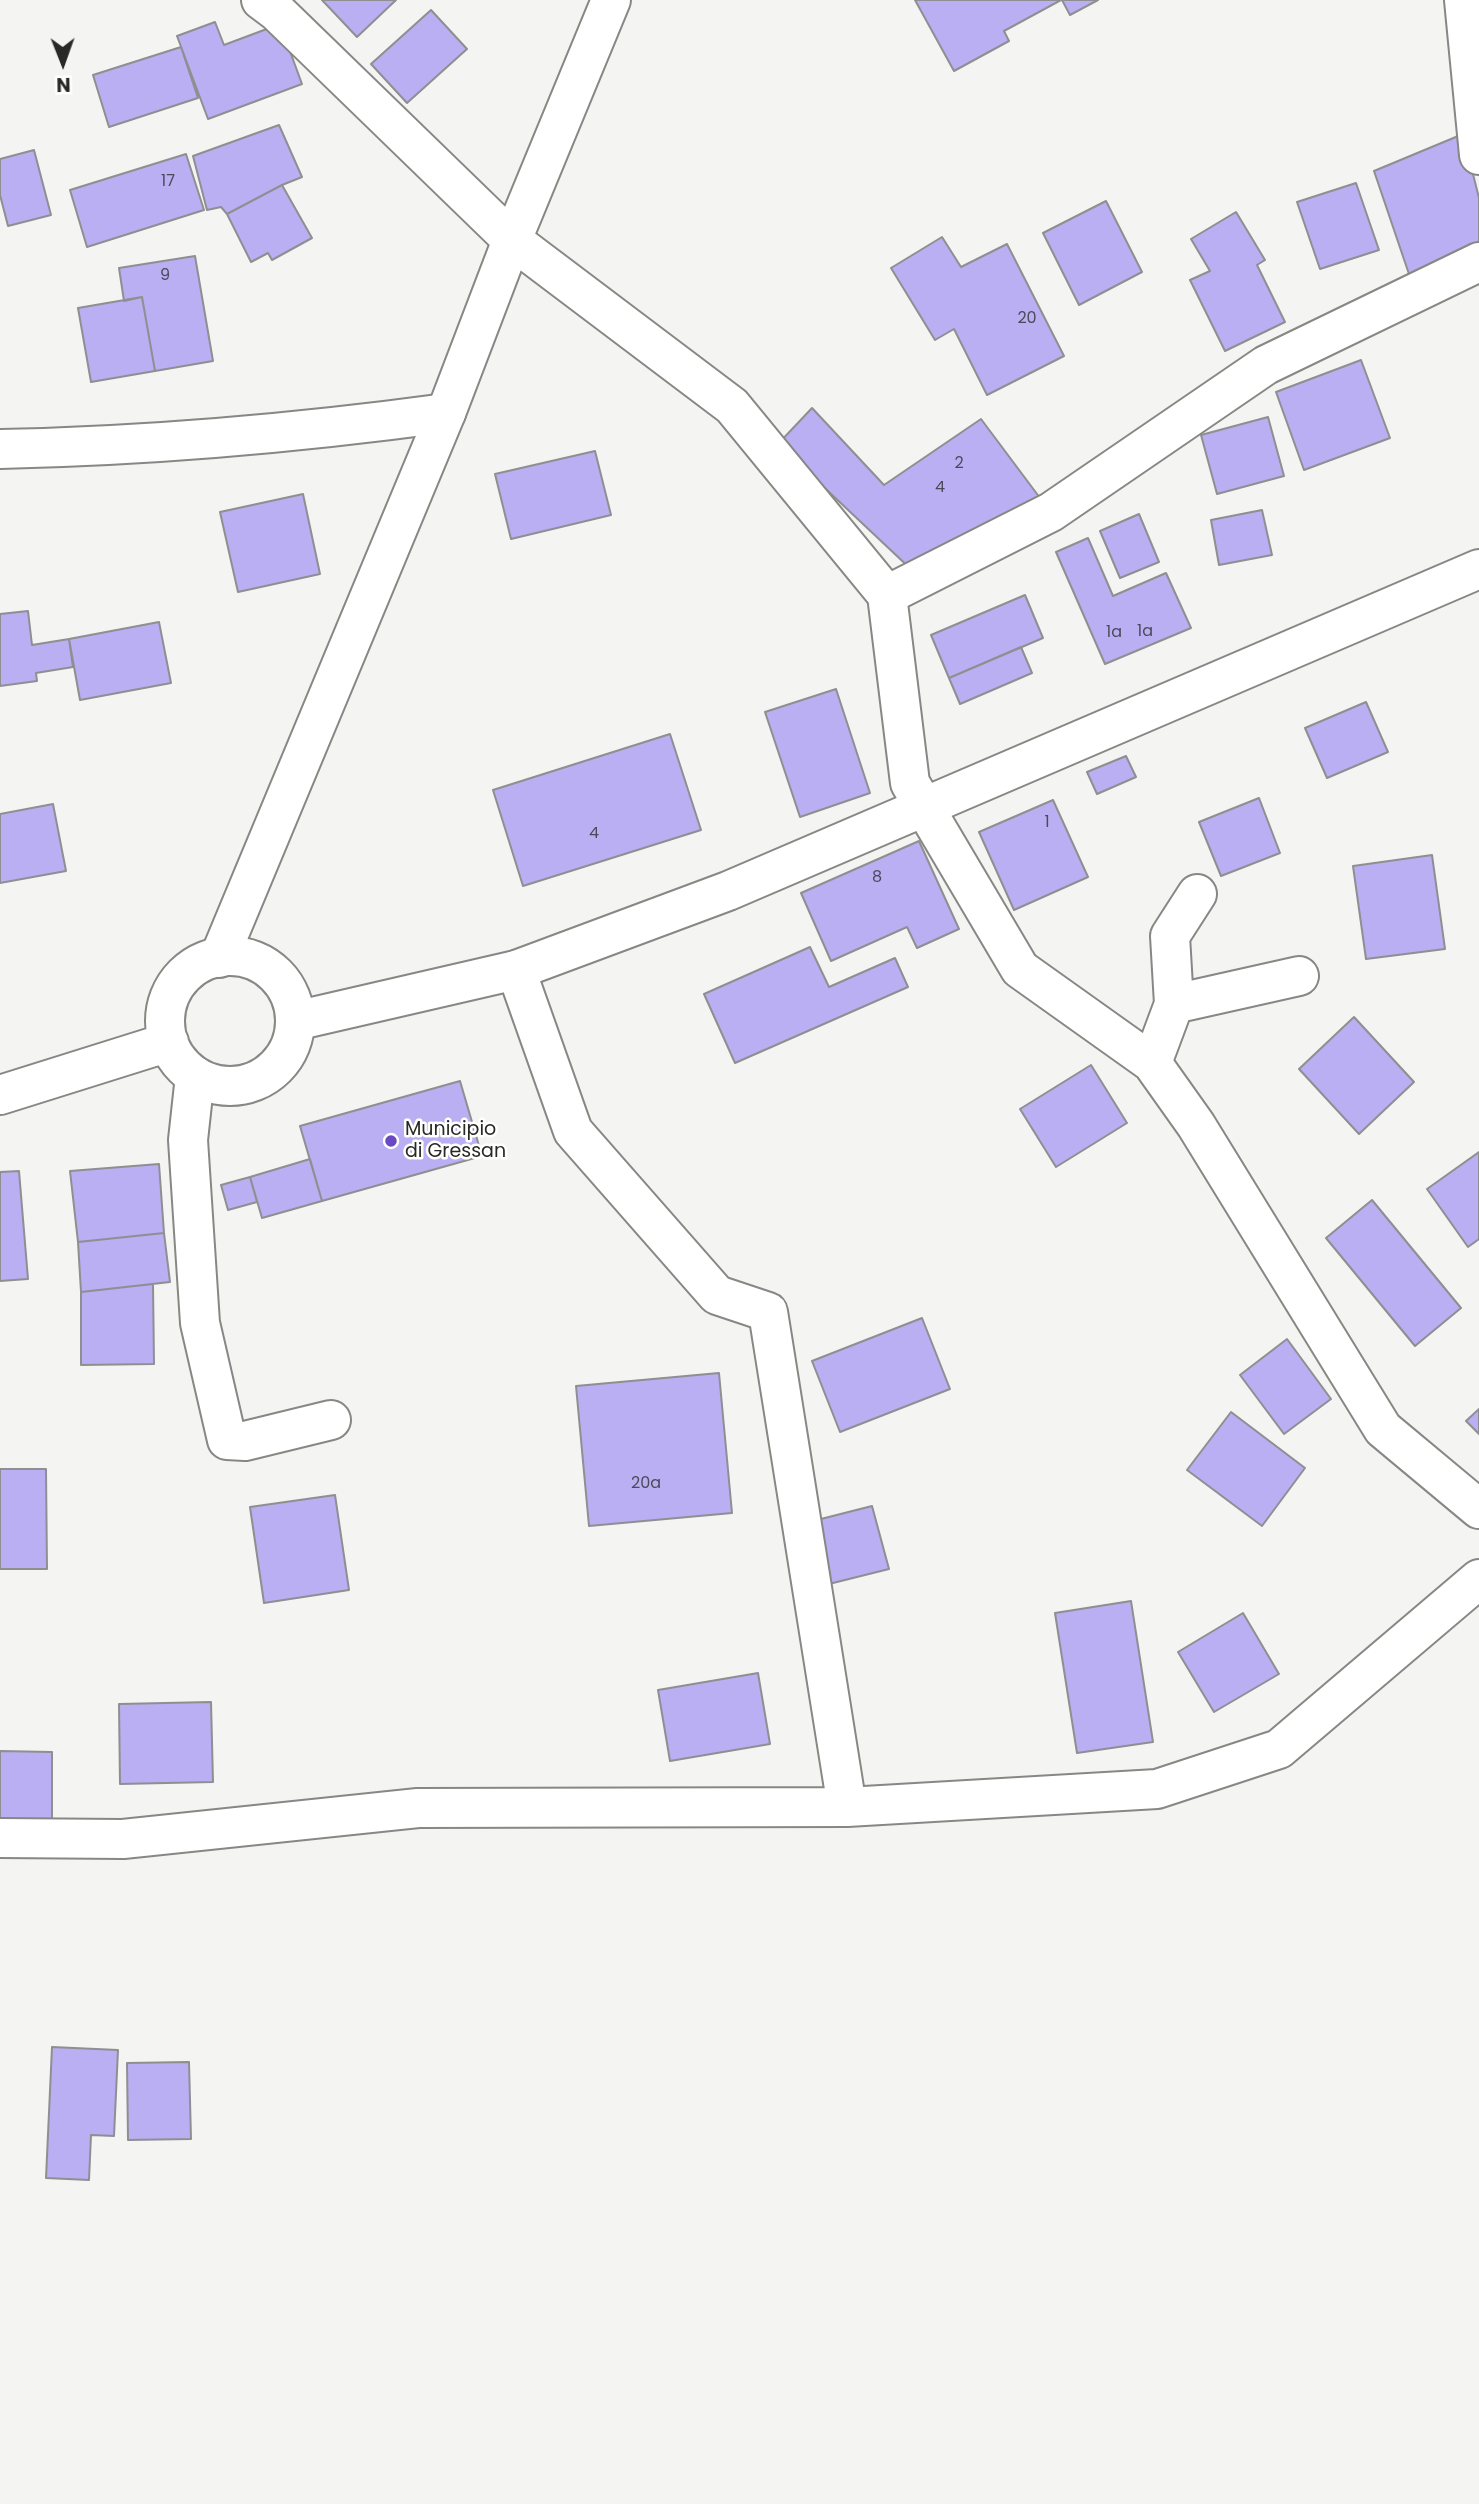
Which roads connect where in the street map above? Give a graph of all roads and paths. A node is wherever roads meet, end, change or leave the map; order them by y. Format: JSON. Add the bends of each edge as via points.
{"nodes":[{"id":1,"x":261,"y":0,"type":"edge"},
{"id":2,"x":611,"y":0,"type":"edge"},
{"id":3,"x":1464,"y":0,"type":"edge"},
{"id":4,"x":1479,"y":155,"type":"edge"},
{"id":5,"x":512,"y":240,"type":"junction"},
{"id":6,"x":1479,"y":262,"type":"edge"},
{"id":7,"x":446,"y":413,"type":"junction"},
{"id":8,"x":0,"y":449,"type":"edge"},
{"id":9,"x":1479,"y":569,"type":"edge"},
{"id":10,"x":887,"y":595,"type":"junction"},
{"id":11,"x":925,"y":807,"type":"junction"},
{"id":12,"x":1197,"y":894,"type":"dead end"},
{"id":13,"x":219,"y":958,"type":"junction"},
{"id":14,"x":516,"y":970,"type":"junction"},
{"id":15,"x":1299,"y":976,"type":"dead end"},
{"id":16,"x":1174,"y":1004,"type":"junction"},
{"id":17,"x":295,"y":1021,"type":"junction"},
{"id":18,"x":169,"y":1042,"type":"junction"},
{"id":19,"x":1152,"y":1063,"type":"junction"},
{"id":20,"x":195,"y":1076,"type":"junction"},
{"id":21,"x":0,"y":1095,"type":"edge"},
{"id":22,"x":331,"y":1420,"type":"dead end"},
{"id":23,"x":1479,"y":1509,"type":"edge"},
{"id":24,"x":1479,"y":1579,"type":"edge"},
{"id":25,"x":846,"y":1807,"type":"junction"},
{"id":26,"x":0,"y":1838,"type":"edge"}],
"edges":[{"from":1,"to":5,"type":"street"},
{"from":2,"to":5,"type":"street"},
{"from":3,"to":4,"type":"street"},
{"from":5,"to":7,"type":"street"},
{"from":5,"to":10,"type":"street","via":[[732,406]]},
{"from":6,"to":10,"type":"street","via":[[1266,365],[1051,512]]},
{"from":7,"to":8,"type":"street","via":[[336,428],[99,447]]},
{"from":7,"to":13,"type":"street"},
{"from":9,"to":11,"type":"street"},
{"from":10,"to":11,"type":"street","via":[[910,783]]},
{"from":11,"to":14,"type":"street","via":[[728,891]]},
{"from":11,"to":19,"type":"street","via":[[1020,969]]},
{"from":12,"to":16,"type":"street","via":[[1170,936]]},
{"from":13,"to":17,"type":"street","via":[[255,961],[272,971],[290,995]]},
{"from":13,"to":18,"type":"street","via":[[205,962],[176,985],[165,1016]]},
{"from":14,"to":17,"type":"street"},
{"from":14,"to":25,"type":"street","via":[[573,1131],[718,1295],[768,1312]]},
{"from":15,"to":16,"type":"street"},
{"from":16,"to":19,"type":"street"},
{"from":17,"to":20,"type":"street","via":[[286,1055],[269,1074],[225,1086]]},
{"from":18,"to":20,"type":"street","via":[[176,1057]]},
{"from":18,"to":21,"type":"street"},
{"from":19,"to":23,"type":"street","via":[[1196,1125],[1383,1429]]},
{"from":20,"to":22,"type":"street","via":[[188,1140],[200,1323],[227,1440],[245,1441]]},
{"from":24,"to":25,"type":"street","via":[[1279,1749],[1157,1789]]},
{"from":25,"to":26,"type":"street","via":[[418,1808],[123,1839]]}]}
